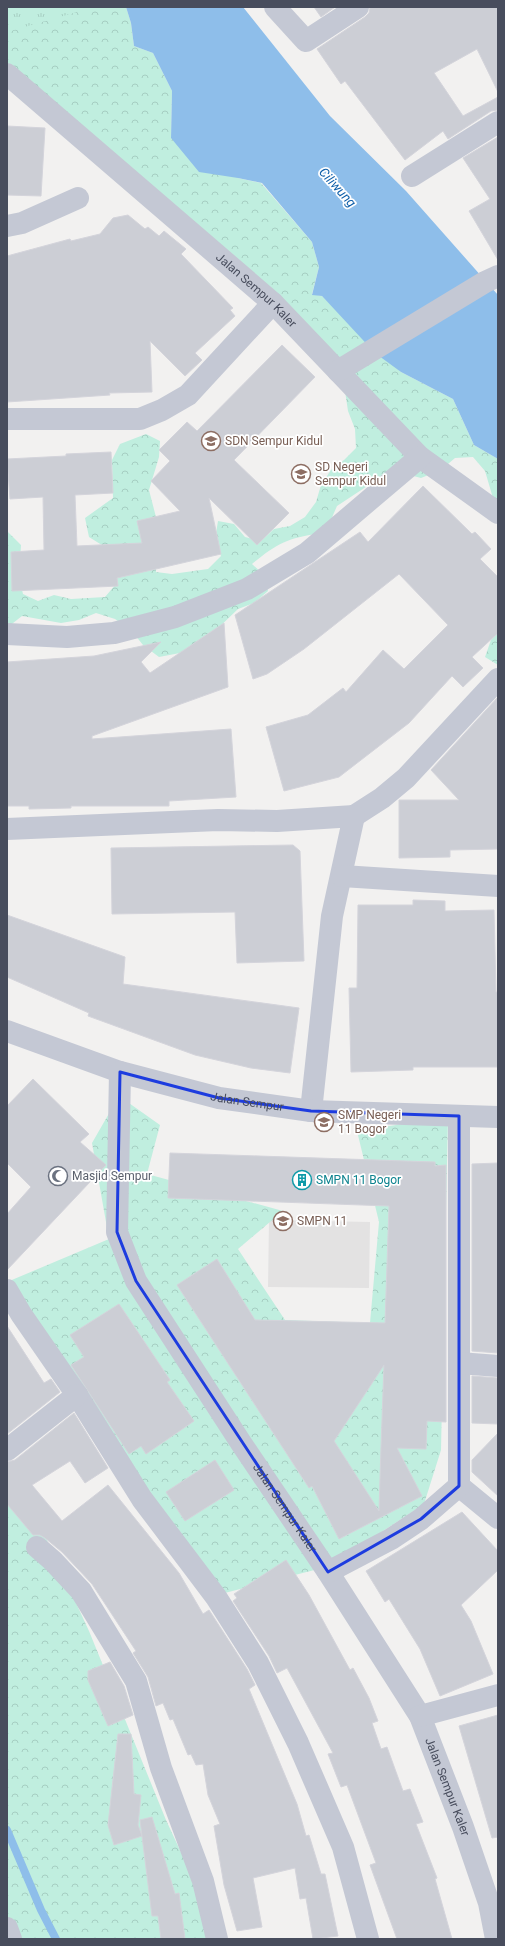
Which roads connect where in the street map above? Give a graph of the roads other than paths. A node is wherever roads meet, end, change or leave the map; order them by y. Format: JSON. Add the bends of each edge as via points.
{"nodes":[{"id":1,"x":275,"y":7,"type":"edge"},
{"id":2,"x":358,"y":7,"type":"edge"},
{"id":3,"x":7,"y":74,"type":"edge"},
{"id":4,"x":498,"y":122,"type":"edge"},
{"id":5,"x":412,"y":176,"type":"dead end"},
{"id":6,"x":78,"y":198,"type":"dead end"},
{"id":7,"x":7,"y":226,"type":"edge"},
{"id":8,"x":492,"y":279,"type":"edge"},
{"id":9,"x":273,"y":303,"type":"junction"},
{"id":10,"x":344,"y":368,"type":"junction"},
{"id":11,"x":7,"y":419,"type":"edge"},
{"id":12,"x":420,"y":457,"type":"junction"},
{"id":13,"x":498,"y":512,"type":"edge"},
{"id":14,"x":7,"y":634,"type":"edge"},
{"id":15,"x":498,"y":679,"type":"edge"},
{"id":16,"x":354,"y":816,"type":"junction"},
{"id":17,"x":7,"y":829,"type":"edge"},
{"id":18,"x":342,"y":876,"type":"junction"},
{"id":19,"x":498,"y":886,"type":"edge"},
{"id":20,"x":7,"y":1031,"type":"edge"},
{"id":21,"x":120,"y":1072,"type":"junction"},
{"id":22,"x":311,"y":1111,"type":"junction"},
{"id":23,"x":460,"y":1116,"type":"junction"},
{"id":24,"x":498,"y":1117,"type":"edge"},
{"id":25,"x":7,"y":1290,"type":"edge"},
{"id":26,"x":459,"y":1362,"type":"junction"},
{"id":27,"x":498,"y":1366,"type":"edge"},
{"id":28,"x":77,"y":1395,"type":"junction"},
{"id":29,"x":7,"y":1450,"type":"edge"},
{"id":30,"x":459,"y":1486,"type":"junction"},
{"id":31,"x":498,"y":1518,"type":"edge"},
{"id":32,"x":37,"y":1547,"type":"dead end"},
{"id":33,"x":328,"y":1572,"type":"junction"},
{"id":34,"x":498,"y":1696,"type":"edge"},
{"id":35,"x":420,"y":1716,"type":"junction"},
{"id":36,"x":494,"y":1902,"type":"edge"},
{"id":37,"x":7,"y":1928,"type":"edge"},
{"id":38,"x":11,"y":1939,"type":"edge"},
{"id":39,"x":217,"y":1939,"type":"edge"},
{"id":40,"x":368,"y":1939,"type":"edge"},
{"id":41,"x":496,"y":1939,"type":"edge"}],
"edges":[{"from":1,"to":2,"type":"street","via":[[306,41]]},
{"from":3,"to":9,"type":"street","name":"Jalan Sempur Kaler"},
{"from":4,"to":5,"type":"street"},
{"from":6,"to":7,"type":"street","via":[[22,223]]},
{"from":8,"to":10,"type":"street"},
{"from":9,"to":10,"type":"street","name":"Jalan Sempur Kaler"},
{"from":9,"to":11,"type":"street","via":[[188,395],[162,410],[140,419]]},
{"from":10,"to":12,"type":"street","name":"Jalan Sempur Kaler"},
{"from":12,"to":13,"type":"street","name":"Jalan Sempur Kaler"},
{"from":12,"to":14,"type":"street","via":[[307,553],[247,589],[175,617],[114,633],[67,637]]},
{"from":15,"to":16,"type":"street","via":[[406,778]]},
{"from":16,"to":17,"type":"street","via":[[277,821],[218,820]]},
{"from":16,"to":18,"type":"street"},
{"from":18,"to":19,"type":"street"},
{"from":18,"to":22,"type":"street","via":[[332,916]]},
{"from":20,"to":21,"type":"street","name":"Jalan Sempur"},
{"from":21,"to":22,"type":"street","name":"Jalan Sempur","via":[[219,1098]]},
{"from":21,"to":33,"type":"street","name":"Jalan Sempur Kaler","via":[[117,1232],[136,1281]]},
{"from":22,"to":23,"type":"street","name":"Jalan Sempur"},
{"from":23,"to":24,"type":"street","name":"Jalan Sempur"},
{"from":23,"to":26,"type":"street"},
{"from":25,"to":28,"type":"street"},
{"from":26,"to":27,"type":"street"},
{"from":26,"to":30,"type":"street"},
{"from":28,"to":29,"type":"street"},
{"from":28,"to":40,"type":"street","via":[[142,1499],[216,1597],[258,1663],[298,1744],[343,1847]]},
{"from":30,"to":31,"type":"street"},
{"from":30,"to":33,"type":"street","via":[[421,1519],[391,1539]]},
{"from":32,"to":39,"type":"street","via":[[81,1591],[136,1682],[161,1768],[203,1881]]},
{"from":33,"to":35,"type":"street","name":"Jalan Sempur Kaler"},
{"from":34,"to":35,"type":"street"},
{"from":35,"to":36,"type":"street","name":"Jalan Sempur Kaler","via":[[462,1827]]},
{"from":36,"to":41,"type":"street","name":"Jalan Sempur Kaler"},
{"from":37,"to":38,"type":"street"}]}
